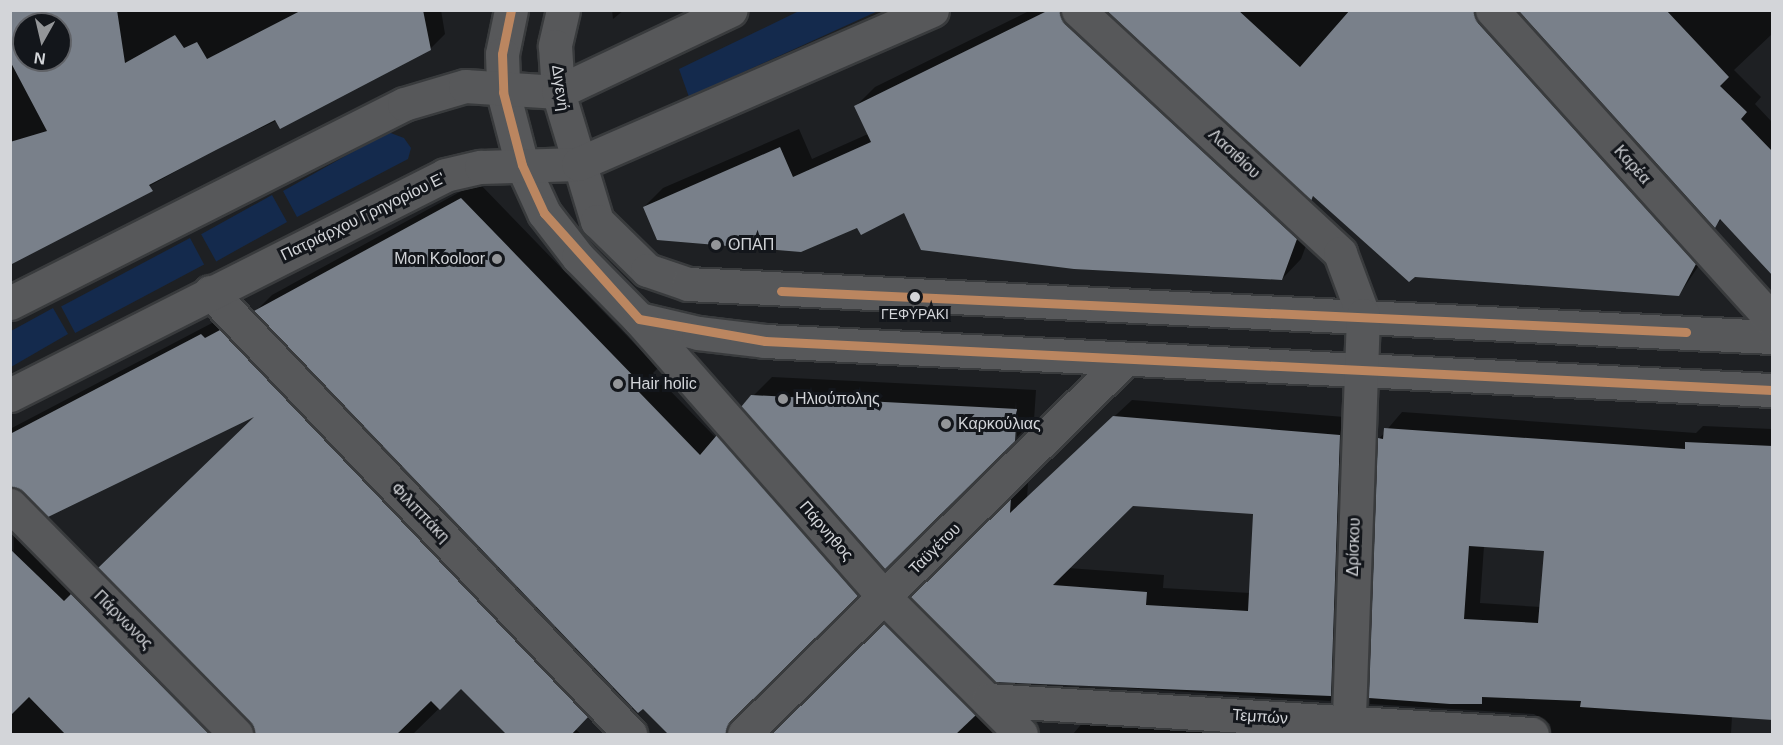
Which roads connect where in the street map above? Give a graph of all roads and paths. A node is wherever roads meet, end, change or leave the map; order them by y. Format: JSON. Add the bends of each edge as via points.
{"nodes":[{"id":1,"x":511,"y":10,"type":"edge"},
{"id":2,"x":563,"y":10,"type":"edge"},
{"id":3,"x":731,"y":10,"type":"edge"},
{"id":4,"x":932,"y":10,"type":"edge"},
{"id":5,"x":1078,"y":10,"type":"edge"},
{"id":6,"x":1492,"y":10,"type":"edge"},
{"id":7,"x":503,"y":92,"type":"junction"},
{"id":8,"x":558,"y":92,"type":"junction"},
{"id":9,"x":578,"y":164,"type":"junction"},
{"id":10,"x":522,"y":165,"type":"junction"},
{"id":11,"x":210,"y":292,"type":"junction"},
{"id":12,"x":10,"y":303,"type":"edge"},
{"id":13,"x":1363,"y":315,"type":"junction"},
{"id":14,"x":639,"y":319,"type":"junction"},
{"id":15,"x":1773,"y":320,"type":"edge"},
{"id":16,"x":1773,"y":337,"type":"edge"},
{"id":17,"x":1124,"y":360,"type":"junction"},
{"id":18,"x":1359,"y":370,"type":"junction"},
{"id":19,"x":1773,"y":390,"type":"edge"},
{"id":20,"x":10,"y":395,"type":"edge"},
{"id":21,"x":10,"y":505,"type":"edge"},
{"id":22,"x":885,"y":598,"type":"junction"},
{"id":23,"x":988,"y":700,"type":"junction"},
{"id":24,"x":1349,"y":723,"type":"junction"},
{"id":25,"x":236,"y":735,"type":"edge"},
{"id":26,"x":630,"y":735,"type":"edge"},
{"id":27,"x":744,"y":735,"type":"edge"},
{"id":28,"x":1021,"y":735,"type":"edge"},
{"id":29,"x":1532,"y":735,"type":"edge"}],
"edges":[{"from":1,"to":7,"type":"street","via":[[502,54]]},
{"from":2,"to":8,"type":"street","name":"Διγενή","via":[[555,46]]},
{"from":3,"to":8,"type":"street"},
{"from":4,"to":9,"type":"street","name":"Πατριάρχου Γρηγορίου Ε'"},
{"from":5,"to":13,"type":"street","name":"Λασιθίου","via":[[1341,253]]},
{"from":6,"to":15,"type":"street","name":"Καρέα"},
{"from":7,"to":8,"type":"street"},
{"from":7,"to":10,"type":"street"},
{"from":7,"to":12,"type":"street","via":[[465,86],[404,104]]},
{"from":8,"to":9,"type":"street","name":"Διγενή"},
{"from":9,"to":10,"type":"street","name":"Πατριάρχου Γρηγορίου Ε'"},
{"from":9,"to":13,"type":"street","name":"Διγενή","via":[[597,221],[647,270],[688,284]]},
{"from":10,"to":11,"type":"street","name":"Πατριάρχου Γρηγορίου Ε'","via":[[445,175]]},
{"from":10,"to":14,"type":"street","name":"Πάρνηθος","via":[[544,213]]},
{"from":11,"to":20,"type":"street","name":"Πατριάρχου Γρηγορίου Ε'"},
{"from":11,"to":26,"type":"street","name":"Φιλιππάκη"},
{"from":13,"to":16,"type":"street","name":"Διγενή"},
{"from":13,"to":18,"type":"street","name":"Δρίσκου"},
{"from":14,"to":17,"type":"street","via":[[698,333],[765,340]]},
{"from":14,"to":22,"type":"street","name":"Πάρνηθος"},
{"from":17,"to":18,"type":"street"},
{"from":17,"to":22,"type":"street","name":"Ταϋγέτου"},
{"from":18,"to":19,"type":"street"},
{"from":18,"to":24,"type":"street","name":"Δρίσκου"},
{"from":21,"to":25,"type":"street","name":"Πάρνωνος"},
{"from":22,"to":23,"type":"street","name":"Πάρνηθος"},
{"from":22,"to":27,"type":"street","name":"Ταϋγέτου"},
{"from":23,"to":24,"type":"street","name":"Τεμπών"},
{"from":23,"to":28,"type":"street","name":"Πάρνηθος"},
{"from":24,"to":29,"type":"street","name":"Τεμπών"}]}
